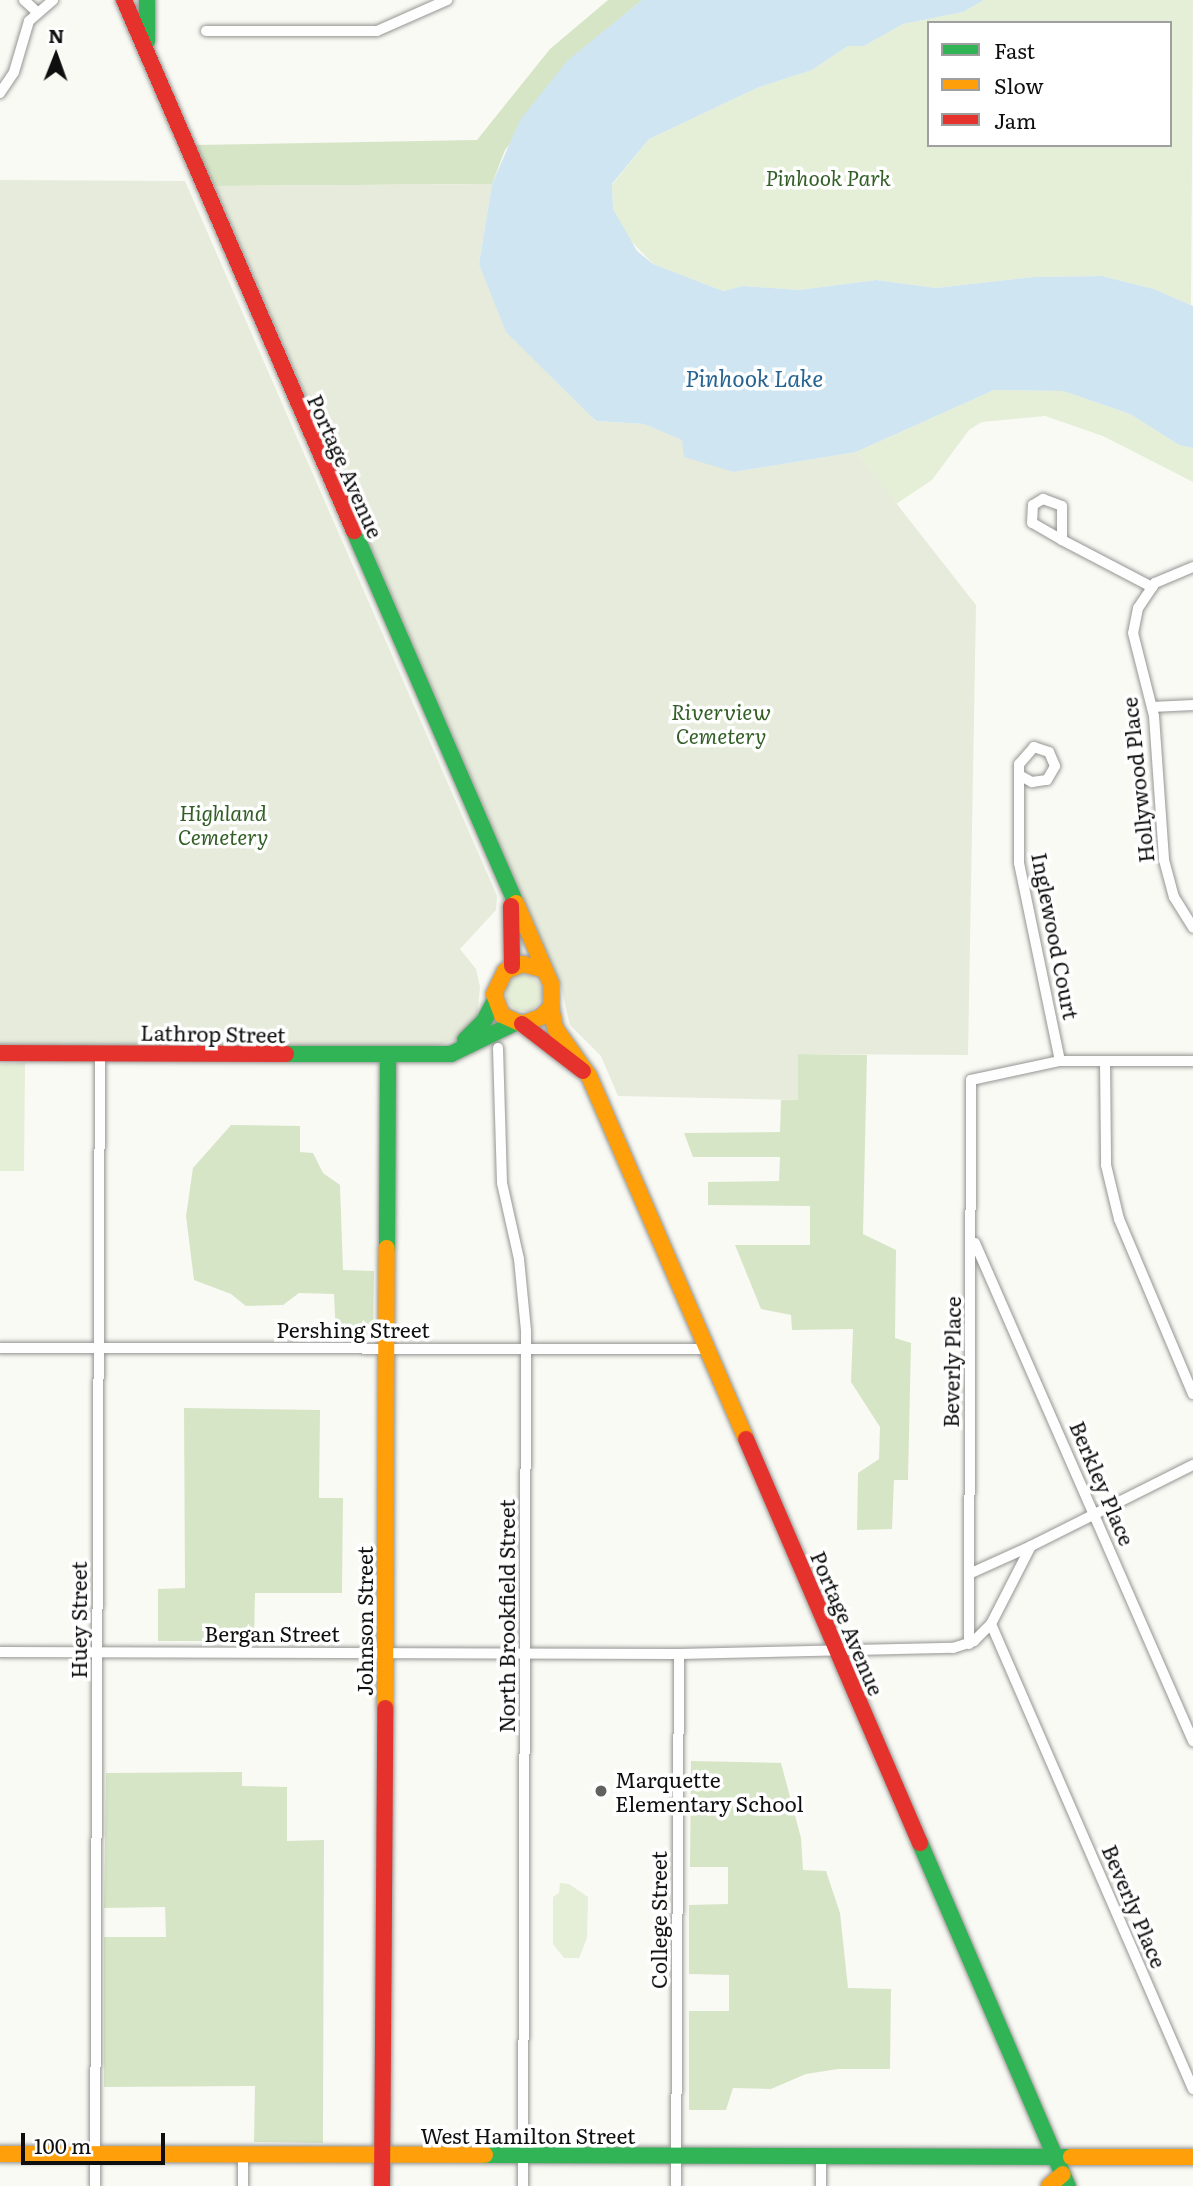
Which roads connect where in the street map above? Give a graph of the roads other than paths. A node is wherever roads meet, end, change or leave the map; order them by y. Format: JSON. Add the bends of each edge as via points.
{"nodes":[{"id":1,"x":24,"y":0,"type":"edge"},
{"id":2,"x":53,"y":0,"type":"edge"},
{"id":3,"x":124,"y":0,"type":"edge"},
{"id":4,"x":147,"y":0,"type":"edge"},
{"id":5,"x":447,"y":0,"type":"edge"},
{"id":6,"x":36,"y":11,"type":"junction"},
{"id":7,"x":206,"y":31,"type":"dead end"},
{"id":8,"x":149,"y":57,"type":"junction"},
{"id":9,"x":0,"y":93,"type":"edge"},
{"id":10,"x":1062,"y":540,"type":"dead end"},
{"id":11,"x":1193,"y":567,"type":"edge"},
{"id":12,"x":1152,"y":587,"type":"junction"},
{"id":13,"x":1193,"y":705,"type":"edge"},
{"id":14,"x":1152,"y":707,"type":"junction"},
{"id":15,"x":1021,"y":776,"type":"dead end"},
{"id":16,"x":508,"y":890,"type":"junction"},
{"id":17,"x":1193,"y":927,"type":"edge"},
{"id":18,"x":512,"y":966,"type":"junction"},
{"id":19,"x":542,"y":969,"type":"junction"},
{"id":20,"x":495,"y":1000,"type":"junction"},
{"id":21,"x":551,"y":1007,"type":"junction"},
{"id":22,"x":519,"y":1023,"type":"junction"},
{"id":23,"x":498,"y":1048,"type":"dead end"},
{"id":24,"x":0,"y":1053,"type":"edge"},
{"id":25,"x":100,"y":1053,"type":"junction"},
{"id":26,"x":426,"y":1055,"type":"junction"},
{"id":27,"x":388,"y":1056,"type":"junction"},
{"id":28,"x":1060,"y":1061,"type":"junction"},
{"id":29,"x":1105,"y":1061,"type":"junction"},
{"id":30,"x":1193,"y":1061,"type":"edge"},
{"id":31,"x":589,"y":1076,"type":"junction"},
{"id":32,"x":974,"y":1241,"type":"junction"},
{"id":33,"x":0,"y":1348,"type":"edge"},
{"id":34,"x":100,"y":1348,"type":"junction"},
{"id":35,"x":386,"y":1349,"type":"junction"},
{"id":36,"x":526,"y":1349,"type":"junction"},
{"id":37,"x":706,"y":1349,"type":"junction"},
{"id":38,"x":1193,"y":1394,"type":"edge"},
{"id":39,"x":1193,"y":1465,"type":"edge"},
{"id":40,"x":1094,"y":1514,"type":"junction"},
{"id":41,"x":1031,"y":1546,"type":"junction"},
{"id":42,"x":969,"y":1574,"type":"junction"},
{"id":43,"x":991,"y":1624,"type":"junction"},
{"id":44,"x":970,"y":1644,"type":"junction"},
{"id":45,"x":838,"y":1651,"type":"junction"},
{"id":46,"x":385,"y":1652,"type":"junction"},
{"id":47,"x":0,"y":1653,"type":"edge"},
{"id":48,"x":97,"y":1653,"type":"junction"},
{"id":49,"x":525,"y":1653,"type":"junction"},
{"id":50,"x":679,"y":1654,"type":"junction"},
{"id":51,"x":1193,"y":1741,"type":"edge"},
{"id":52,"x":1193,"y":2088,"type":"edge"},
{"id":53,"x":0,"y":2154,"type":"edge"},
{"id":54,"x":96,"y":2154,"type":"junction"},
{"id":55,"x":243,"y":2155,"type":"junction"},
{"id":56,"x":676,"y":2155,"type":"junction"},
{"id":57,"x":821,"y":2155,"type":"junction"},
{"id":58,"x":523,"y":2156,"type":"junction"},
{"id":59,"x":1055,"y":2156,"type":"junction"},
{"id":60,"x":382,"y":2157,"type":"junction"},
{"id":61,"x":1193,"y":2157,"type":"edge"},
{"id":62,"x":1066,"y":2180,"type":"edge"},
{"id":63,"x":95,"y":2186,"type":"edge"},
{"id":64,"x":243,"y":2186,"type":"edge"},
{"id":65,"x":382,"y":2186,"type":"edge"},
{"id":66,"x":523,"y":2186,"type":"edge"},
{"id":67,"x":676,"y":2186,"type":"edge"},
{"id":68,"x":821,"y":2186,"type":"edge"},
{"id":69,"x":1049,"y":2186,"type":"edge"}],
"edges":[{"from":1,"to":6,"type":"street"},
{"from":2,"to":6,"type":"street"},
{"from":3,"to":8,"type":"street","name":"Portage Avenue"},
{"from":4,"to":8,"type":"street","name":"Portage Avenue"},
{"from":5,"to":7,"type":"street","via":[[377,31]]},
{"from":6,"to":9,"type":"street","via":[[23,31],[14,72]]},
{"from":8,"to":16,"type":"street","name":"Portage Avenue","via":[[166,106]]},
{"from":10,"to":12,"type":"street"},
{"from":11,"to":12,"type":"street"},
{"from":12,"to":14,"type":"street","name":"Hollywood Place","via":[[1138,608],[1133,633]]},
{"from":13,"to":14,"type":"street"},
{"from":14,"to":17,"type":"street","name":"Hollywood Place","via":[[1164,860],[1174,897]]},
{"from":15,"to":28,"type":"street","name":"Inglewood Court","via":[[1020,872]]},
{"from":16,"to":18,"type":"street","name":"Portage Avenue","via":[[515,941]]},
{"from":16,"to":19,"type":"street","name":"Portage Avenue"},
{"from":18,"to":19,"type":"street"},
{"from":18,"to":20,"type":"street","via":[[498,981]]},
{"from":19,"to":21,"type":"street","via":[[553,991]]},
{"from":20,"to":22,"type":"street","via":[[502,1014]]},
{"from":20,"to":26,"type":"street","name":"Lathrop Street","via":[[484,1021],[465,1041]]},
{"from":21,"to":22,"type":"street","via":[[541,1017]]},
{"from":21,"to":31,"type":"street","name":"Portage Avenue","via":[[555,1028]]},
{"from":22,"to":26,"type":"street","name":"Lathrop Street","via":[[451,1054]]},
{"from":22,"to":31,"type":"street","name":"Portage Avenue"},
{"from":23,"to":36,"type":"street","name":"North Brookfield Street","via":[[500,1169],[523,1283]]},
{"from":24,"to":25,"type":"street","name":"Lathrop Street"},
{"from":25,"to":27,"type":"street","name":"Lathrop Street"},
{"from":25,"to":34,"type":"street","name":"Huey Street"},
{"from":26,"to":27,"type":"street","name":"Lathrop Street"},
{"from":27,"to":35,"type":"street","name":"Johnson Street"},
{"from":28,"to":29,"type":"street"},
{"from":28,"to":32,"type":"street","name":"Beverly Place","via":[[971,1080]]},
{"from":29,"to":30,"type":"street"},
{"from":29,"to":38,"type":"street","via":[[1106,1165],[1119,1219]]},
{"from":31,"to":37,"type":"street","name":"Portage Avenue"},
{"from":32,"to":40,"type":"street","name":"Berkley Place"},
{"from":32,"to":42,"type":"street","name":"Beverly Place"},
{"from":33,"to":34,"type":"street","name":"Pershing Street"},
{"from":34,"to":35,"type":"street","name":"Pershing Street"},
{"from":34,"to":48,"type":"street","name":"Huey Street"},
{"from":35,"to":36,"type":"street","name":"Pershing Street"},
{"from":35,"to":46,"type":"street","name":"Johnson Street"},
{"from":36,"to":37,"type":"street","name":"Pershing Street"},
{"from":36,"to":49,"type":"street","name":"North Brookfield Street"},
{"from":37,"to":45,"type":"street","name":"Portage Avenue"},
{"from":39,"to":40,"type":"street"},
{"from":40,"to":41,"type":"street"},
{"from":40,"to":51,"type":"street","name":"Berkley Place"},
{"from":41,"to":42,"type":"street"},
{"from":41,"to":43,"type":"street"},
{"from":42,"to":44,"type":"street","name":"Beverly Place"},
{"from":43,"to":44,"type":"street"},
{"from":43,"to":52,"type":"street","name":"Beverly Place"},
{"from":44,"to":45,"type":"street","name":"Bergan Street"},
{"from":45,"to":50,"type":"street","name":"Bergan Street"},
{"from":45,"to":59,"type":"street","name":"Portage Avenue"},
{"from":46,"to":48,"type":"street","name":"Bergan Street"},
{"from":46,"to":49,"type":"street","name":"Bergan Street"},
{"from":46,"to":60,"type":"street","name":"Johnson Street"},
{"from":47,"to":48,"type":"street","name":"Bergan Street"},
{"from":48,"to":54,"type":"street","name":"Huey Street"},
{"from":49,"to":50,"type":"street","name":"Bergan Street"},
{"from":49,"to":58,"type":"street","name":"North Brookfield Street"},
{"from":50,"to":56,"type":"street","name":"College Street"},
{"from":53,"to":54,"type":"street","name":"West Hamilton Street"},
{"from":54,"to":55,"type":"street","name":"West Hamilton Street"},
{"from":54,"to":63,"type":"street","name":"Huey Street"},
{"from":55,"to":60,"type":"street","name":"West Hamilton Street"},
{"from":55,"to":64,"type":"street"},
{"from":56,"to":57,"type":"street","name":"West Hamilton Street"},
{"from":56,"to":58,"type":"street","name":"West Hamilton Street"},
{"from":56,"to":67,"type":"street","name":"College Street"},
{"from":57,"to":59,"type":"street","name":"West Hamilton Street"},
{"from":57,"to":68,"type":"street"},
{"from":58,"to":60,"type":"street","name":"West Hamilton Street"},
{"from":58,"to":66,"type":"street","name":"North Brookfield Street"},
{"from":59,"to":61,"type":"street","name":"West Hamilton Street"},
{"from":59,"to":62,"type":"street","name":"Portage Avenue"},
{"from":60,"to":65,"type":"street","name":"Johnson Street"},
{"from":62,"to":69,"type":"street"}]}
